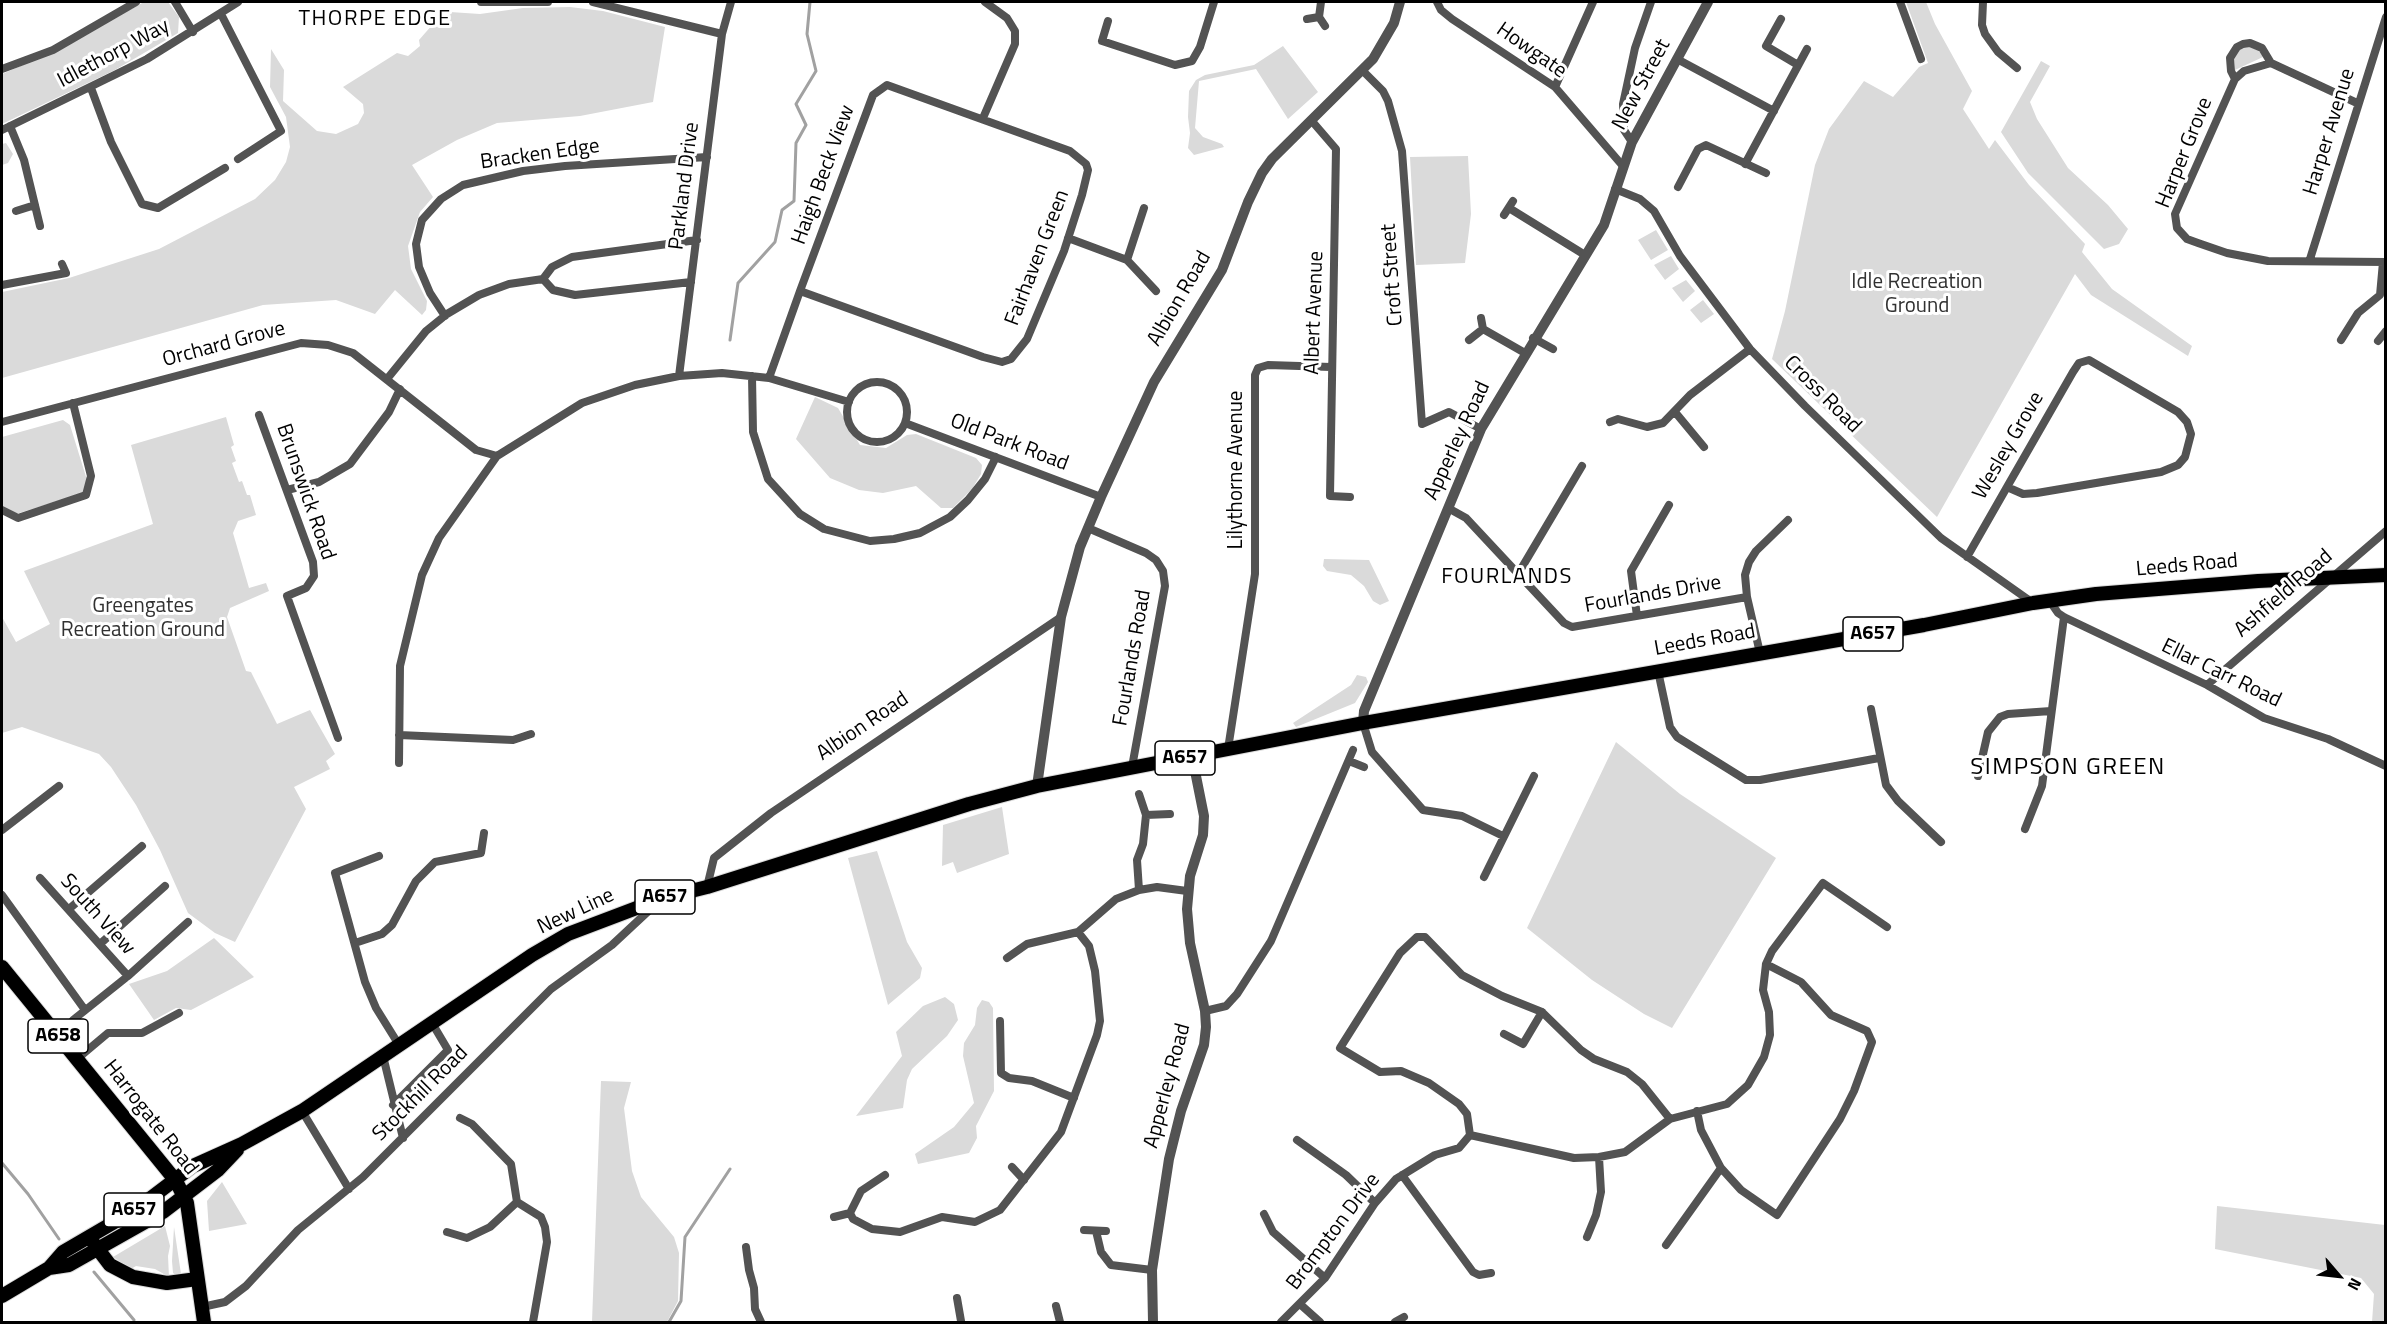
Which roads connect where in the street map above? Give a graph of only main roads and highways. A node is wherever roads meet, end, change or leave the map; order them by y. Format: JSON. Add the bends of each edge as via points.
{"nodes":[{"id":1,"x":2385,"y":575,"type":"edge"},
{"id":2,"x":1037,"y":786,"type":"joint"},
{"id":3,"x":2,"y":967,"type":"edge"},
{"id":4,"x":242,"y":1144,"type":"junction"},
{"id":5,"x":176,"y":1181,"type":"junction"},
{"id":6,"x":184,"y":1197,"type":"junction"},
{"id":7,"x":90,"y":1237,"type":"junction"},
{"id":8,"x":97,"y":1250,"type":"junction"},
{"id":9,"x":49,"y":1268,"type":"junction"},
{"id":10,"x":198,"y":1280,"type":"junction"},
{"id":11,"x":2,"y":1296,"type":"edge"},
{"id":12,"x":204,"y":1323,"type":"edge"}],
"edges":[{"from":1,"to":2,"type":"main road","name":"Leeds Road","number":"A657","via":[[2049,600],[1363,723]]},
{"from":2,"to":4,"type":"main road","name":"New Line","number":"A657","via":[[663,898],[568,934],[302,1111]]},
{"from":3,"to":5,"type":"main road","name":"Harrogate Road","number":"A658"},
{"from":4,"to":5,"type":"main road","name":"New Line","number":"A657","via":[[193,1166]]},
{"from":4,"to":6,"type":"main road","name":"New Line","number":"A657","via":[[218,1170]]},
{"from":5,"to":6,"type":"main road","name":"Harrogate Road","number":"A658"},
{"from":5,"to":7,"type":"main road","name":"New Line","number":"A657"},
{"from":6,"to":8,"type":"main road","name":"New Line","number":"A657"},
{"from":6,"to":10,"type":"main road","name":"Harrogate Road","number":"A658"},
{"from":7,"to":8,"type":"main road"},
{"from":7,"to":9,"type":"main road","name":"New Line","number":"A657","via":[[63,1252]]},
{"from":8,"to":9,"type":"main road","name":"New Line","number":"A657","via":[[69,1265]]},
{"from":8,"to":10,"type":"main road","via":[[110,1265],[133,1277],[167,1282]]},
{"from":9,"to":11,"type":"main road","name":"New Line","number":"A657"},
{"from":10,"to":12,"type":"main road","name":"Harrogate Road","number":"A658"}]}
